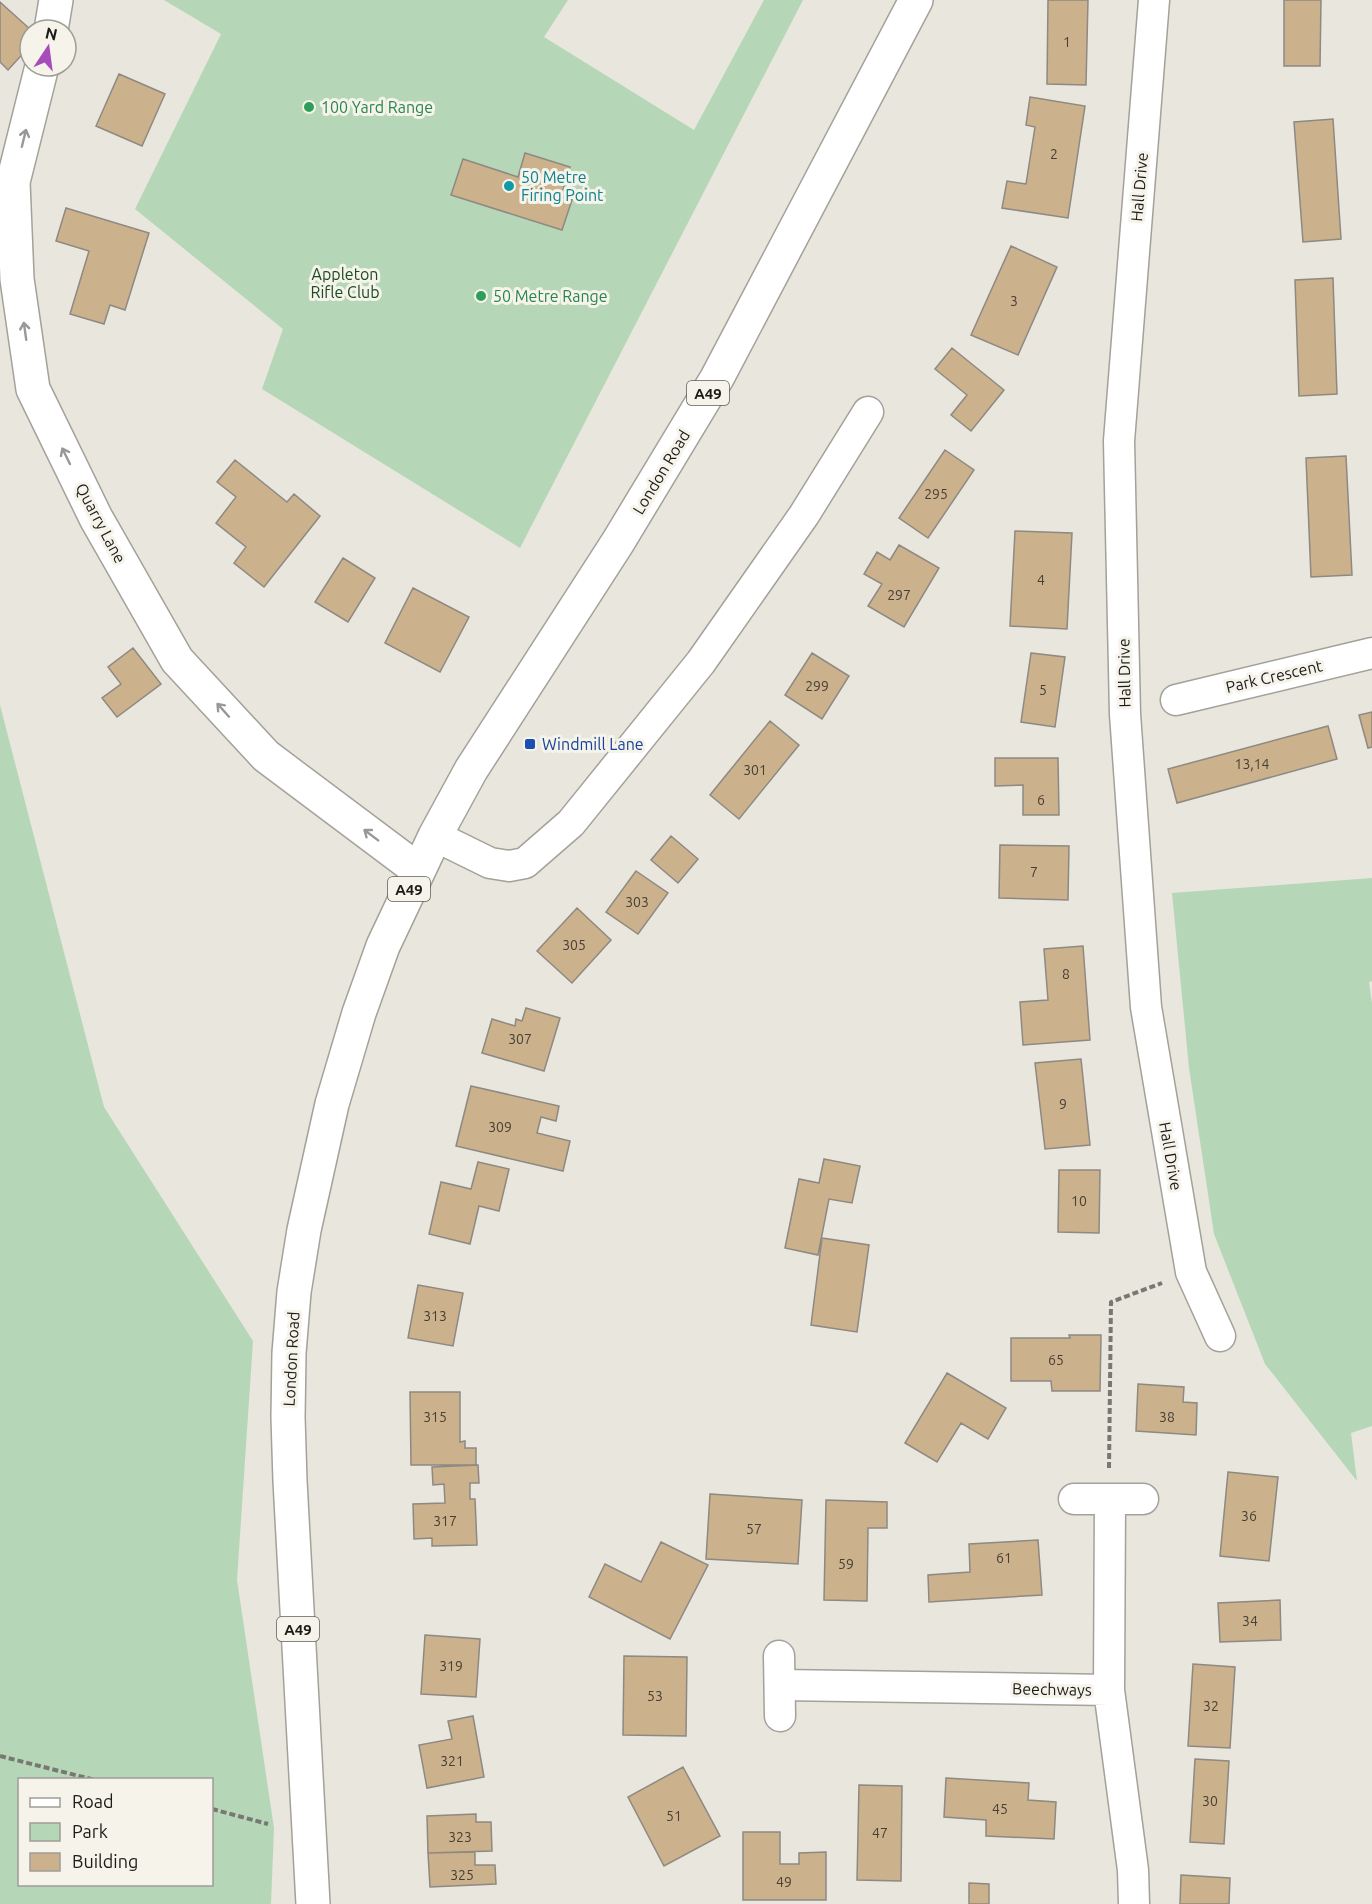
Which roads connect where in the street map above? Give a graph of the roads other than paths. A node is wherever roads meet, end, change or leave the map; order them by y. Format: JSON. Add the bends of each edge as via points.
{"nodes":[{"id":1,"x":56,"y":0,"type":"edge"},
{"id":2,"x":916,"y":0,"type":"edge"},
{"id":3,"x":1154,"y":0,"type":"edge"},
{"id":4,"x":53,"y":18,"type":"edge"},
{"id":5,"x":39,"y":78,"type":"edge"},
{"id":6,"x":868,"y":412,"type":"dead end"},
{"id":7,"x":1372,"y":653,"type":"edge"},
{"id":8,"x":1176,"y":700,"type":"dead end"},
{"id":9,"x":435,"y":836,"type":"junction"},
{"id":10,"x":418,"y":870,"type":"junction"},
{"id":11,"x":1220,"y":1336,"type":"dead end"},
{"id":12,"x":1074,"y":1499,"type":"dead end"},
{"id":13,"x":1110,"y":1499,"type":"junction"},
{"id":14,"x":1143,"y":1499,"type":"dead end"},
{"id":15,"x":1109,"y":1690,"type":"junction"},
{"id":16,"x":780,"y":1716,"type":"dead end"},
{"id":17,"x":313,"y":1904,"type":"edge"},
{"id":18,"x":1134,"y":1904,"type":"edge"}],
"edges":[{"from":1,"to":4,"type":"main road"},
{"from":2,"to":9,"type":"main road","name":"London Road","number":"A49","via":[[717,378],[618,542],[471,770]]},
{"from":3,"to":11,"type":"street","name":"Hall Drive","via":[[1119,441],[1125,714],[1146,1007],[1191,1272]]},
{"from":10,"to":5,"type":"main road","name":"Quarry Lane","one_way":true,"via":[[266,756],[177,660],[96,518],[33,389],[17,279],[13,182]]},
{"from":6,"to":9,"type":"street","via":[[804,515],[701,662],[572,823],[525,863],[509,866],[490,864]]},
{"from":7,"to":8,"type":"street","name":"Park Crescent"},
{"from":9,"to":10,"type":"main road","name":"London Road","number":"A49"},
{"from":10,"to":17,"type":"main road","name":"London Road","number":"A49","via":[[383,945],[348,1046],[316,1167],[294,1292],[289,1353],[290,1480]]},
{"from":12,"to":13,"type":"street"},
{"from":13,"to":14,"type":"street"},
{"from":13,"to":15,"type":"street"},
{"from":15,"to":16,"type":"street","name":"Beechways","via":[[780,1671]]},
{"from":15,"to":18,"type":"street","name":"Beechways"}]}
